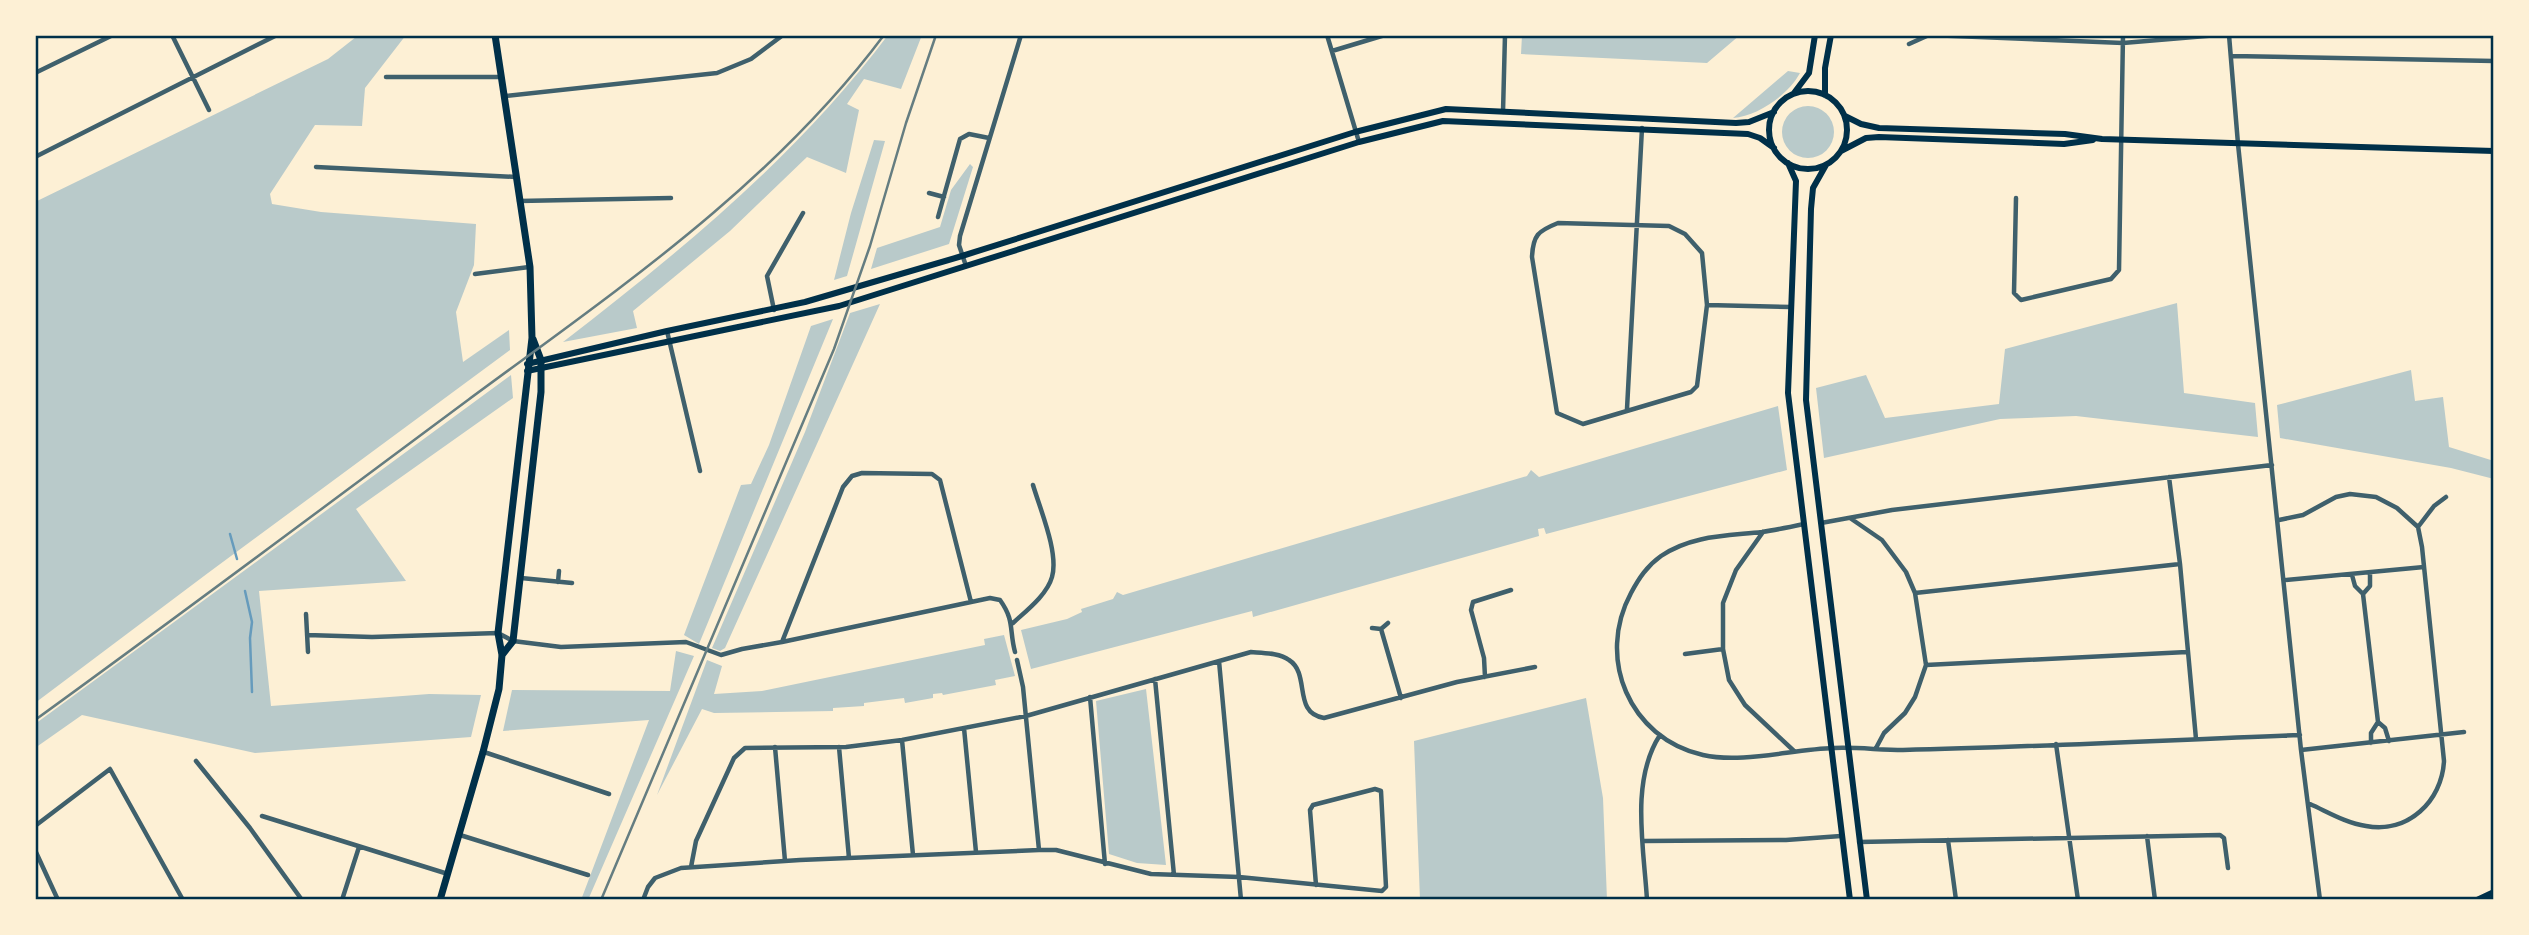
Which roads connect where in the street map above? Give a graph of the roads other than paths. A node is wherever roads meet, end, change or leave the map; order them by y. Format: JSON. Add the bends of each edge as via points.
{"nodes":[{"id":1,"x":113,"y":35,"type":"edge"},
{"id":2,"x":172,"y":35,"type":"edge"},
{"id":3,"x":277,"y":35,"type":"edge"},
{"id":4,"x":495,"y":35,"type":"edge"},
{"id":5,"x":783,"y":35,"type":"edge"},
{"id":6,"x":1021,"y":35,"type":"edge"},
{"id":7,"x":1327,"y":35,"type":"edge"},
{"id":8,"x":1385,"y":35,"type":"edge"},
{"id":9,"x":1505,"y":35,"type":"edge"},
{"id":10,"x":1815,"y":35,"type":"edge"},
{"id":11,"x":1831,"y":35,"type":"edge"},
{"id":12,"x":1929,"y":35,"type":"edge"},
{"id":13,"x":2123,"y":35,"type":"edge"},
{"id":14,"x":2218,"y":35,"type":"edge"},
{"id":15,"x":2229,"y":35,"type":"edge"},
{"id":16,"x":2493,"y":35,"type":"edge"},
{"id":17,"x":2031,"y":38,"type":"edge"},
{"id":18,"x":2123,"y":43,"type":"junction"},
{"id":19,"x":1909,"y":44,"type":"dead end"},
{"id":20,"x":1332,"y":51,"type":"junction"},
{"id":21,"x":2232,"y":56,"type":"junction"},
{"id":22,"x":2494,"y":59,"type":"edge"},
{"id":23,"x":35,"y":73,"type":"edge"},
{"id":24,"x":386,"y":77,"type":"dead end"},
{"id":25,"x":501,"y":77,"type":"junction"},
{"id":26,"x":194,"y":79,"type":"junction"},
{"id":27,"x":1792,"y":94,"type":"junction"},
{"id":28,"x":1825,"y":95,"type":"junction"},
{"id":29,"x":504,"y":96,"type":"junction"},
{"id":30,"x":209,"y":110,"type":"dead end"},
{"id":31,"x":1503,"y":111,"type":"junction"},
{"id":32,"x":1774,"y":112,"type":"junction"},
{"id":33,"x":1845,"y":116,"type":"junction"},
{"id":34,"x":1642,"y":128,"type":"junction"},
{"id":35,"x":1355,"y":132,"type":"junction"},
{"id":36,"x":989,"y":138,"type":"junction"},
{"id":37,"x":2102,"y":139,"type":"junction"},
{"id":38,"x":2121,"y":140,"type":"junction"},
{"id":39,"x":1359,"y":142,"type":"junction"},
{"id":40,"x":2238,"y":144,"type":"junction"},
{"id":41,"x":1774,"y":148,"type":"junction"},
{"id":42,"x":1842,"y":151,"type":"junction"},
{"id":43,"x":2494,"y":151,"type":"edge"},
{"id":44,"x":35,"y":157,"type":"edge"},
{"id":45,"x":1788,"y":163,"type":"junction"},
{"id":46,"x":1826,"y":165,"type":"junction"},
{"id":47,"x":316,"y":167,"type":"dead end"},
{"id":48,"x":516,"y":177,"type":"junction"},
{"id":49,"x":929,"y":193,"type":"dead end"},
{"id":50,"x":944,"y":197,"type":"junction"},
{"id":51,"x":671,"y":198,"type":"dead end"},
{"id":52,"x":2017,"y":198,"type":"dead end"},
{"id":53,"x":519,"y":201,"type":"junction"},
{"id":54,"x":803,"y":213,"type":"dead end"},
{"id":55,"x":938,"y":216,"type":"dead end"},
{"id":56,"x":1637,"y":225,"type":"junction"},
{"id":57,"x":961,"y":256,"type":"junction"},
{"id":58,"x":530,"y":267,"type":"junction"},
{"id":59,"x":966,"y":267,"type":"junction"},
{"id":60,"x":475,"y":274,"type":"dead end"},
{"id":61,"x":1707,"y":305,"type":"junction"},
{"id":62,"x":1791,"y":307,"type":"junction"},
{"id":63,"x":774,"y":310,"type":"junction"},
{"id":64,"x":667,"y":331,"type":"junction"},
{"id":65,"x":533,"y":341,"type":"junction"},
{"id":66,"x":669,"y":342,"type":"junction"},
{"id":67,"x":540,"y":357,"type":"junction"},
{"id":68,"x":527,"y":365,"type":"junction"},
{"id":69,"x":542,"y":369,"type":"junction"},
{"id":70,"x":1627,"y":409,"type":"junction"},
{"id":71,"x":2272,"y":465,"type":"junction"},
{"id":72,"x":700,"y":471,"type":"dead end"},
{"id":73,"x":2169,"y":477,"type":"junction"},
{"id":74,"x":1033,"y":485,"type":"dead end"},
{"id":75,"x":2446,"y":497,"type":"dead end"},
{"id":76,"x":1849,"y":517,"type":"junction"},
{"id":77,"x":2278,"y":520,"type":"junction"},
{"id":78,"x":1820,"y":523,"type":"junction"},
{"id":79,"x":1804,"y":524,"type":"junction"},
{"id":80,"x":2418,"y":527,"type":"junction"},
{"id":81,"x":1763,"y":532,"type":"junction"},
{"id":82,"x":2180,"y":564,"type":"junction"},
{"id":83,"x":2424,"y":567,"type":"junction"},
{"id":84,"x":559,"y":571,"type":"dead end"},
{"id":85,"x":2370,"y":573,"type":"junction"},
{"id":86,"x":2352,"y":575,"type":"junction"},
{"id":87,"x":521,"y":578,"type":"junction"},
{"id":88,"x":2285,"y":580,"type":"junction"},
{"id":89,"x":558,"y":582,"type":"junction"},
{"id":90,"x":572,"y":583,"type":"dead end"},
{"id":91,"x":1511,"y":590,"type":"dead end"},
{"id":92,"x":1915,"y":593,"type":"junction"},
{"id":93,"x":2363,"y":594,"type":"junction"},
{"id":94,"x":971,"y":602,"type":"junction"},
{"id":95,"x":306,"y":614,"type":"dead end"},
{"id":96,"x":1388,"y":623,"type":"dead end"},
{"id":97,"x":1012,"y":624,"type":"junction"},
{"id":98,"x":1372,"y":628,"type":"dead end"},
{"id":99,"x":1381,"y":629,"type":"junction"},
{"id":100,"x":498,"y":633,"type":"junction"},
{"id":101,"x":307,"y":635,"type":"junction"},
{"id":102,"x":513,"y":641,"type":"junction"},
{"id":103,"x":782,"y":642,"type":"junction"},
{"id":104,"x":1723,"y":649,"type":"junction"},
{"id":105,"x":308,"y":652,"type":"dead end"},
{"id":106,"x":1015,"y":652,"type":"dead end"},
{"id":107,"x":2187,"y":652,"type":"junction"},
{"id":108,"x":1685,"y":654,"type":"dead end"},
{"id":109,"x":502,"y":655,"type":"junction"},
{"id":110,"x":1017,"y":660,"type":"dead end"},
{"id":111,"x":1219,"y":661,"type":"junction"},
{"id":112,"x":1926,"y":664,"type":"junction"},
{"id":113,"x":1535,"y":667,"type":"dead end"},
{"id":114,"x":1485,"y":677,"type":"junction"},
{"id":115,"x":1155,"y":679,"type":"junction"},
{"id":116,"x":1090,"y":697,"type":"junction"},
{"id":117,"x":1401,"y":698,"type":"junction"},
{"id":118,"x":1026,"y":716,"type":"junction"},
{"id":119,"x":2378,"y":722,"type":"junction"},
{"id":120,"x":964,"y":728,"type":"junction"},
{"id":121,"x":2465,"y":732,"type":"dead end"},
{"id":122,"x":2300,"y":735,"type":"junction"},
{"id":123,"x":1660,"y":736,"type":"junction"},
{"id":124,"x":2442,"y":736,"type":"junction"},
{"id":125,"x":2196,"y":739,"type":"junction"},
{"id":126,"x":902,"y":740,"type":"junction"},
{"id":127,"x":2389,"y":741,"type":"junction"},
{"id":128,"x":2371,"y":743,"type":"junction"},
{"id":129,"x":2056,"y":744,"type":"junction"},
{"id":130,"x":775,"y":747,"type":"junction"},
{"id":131,"x":839,"y":747,"type":"junction"},
{"id":132,"x":1832,"y":748,"type":"junction"},
{"id":133,"x":1848,"y":748,"type":"junction"},
{"id":134,"x":1876,"y":748,"type":"junction"},
{"id":135,"x":2301,"y":750,"type":"junction"},
{"id":136,"x":1795,"y":751,"type":"junction"},
{"id":137,"x":483,"y":752,"type":"junction"},
{"id":138,"x":196,"y":761,"type":"dead end"},
{"id":139,"x":609,"y":794,"type":"dead end"},
{"id":140,"x":2309,"y":804,"type":"junction"},
{"id":141,"x":262,"y":816,"type":"dead end"},
{"id":142,"x":35,"y":826,"type":"edge"},
{"id":143,"x":460,"y":835,"type":"junction"},
{"id":144,"x":1841,"y":836,"type":"junction"},
{"id":145,"x":2147,"y":836,"type":"junction"},
{"id":146,"x":2069,"y":838,"type":"junction"},
{"id":147,"x":1948,"y":840,"type":"junction"},
{"id":148,"x":1644,"y":841,"type":"junction"},
{"id":149,"x":1859,"y":842,"type":"junction"},
{"id":150,"x":359,"y":847,"type":"junction"},
{"id":151,"x":35,"y":850,"type":"edge"},
{"id":152,"x":1039,"y":850,"type":"junction"},
{"id":153,"x":976,"y":852,"type":"junction"},
{"id":154,"x":913,"y":855,"type":"junction"},
{"id":155,"x":849,"y":858,"type":"junction"},
{"id":156,"x":785,"y":861,"type":"junction"},
{"id":157,"x":1105,"y":864,"type":"junction"},
{"id":158,"x":691,"y":867,"type":"junction"},
{"id":159,"x":2228,"y":868,"type":"dead end"},
{"id":160,"x":448,"y":874,"type":"junction"},
{"id":161,"x":588,"y":875,"type":"dead end"},
{"id":162,"x":1174,"y":875,"type":"junction"},
{"id":163,"x":1239,"y":877,"type":"junction"},
{"id":164,"x":1316,"y":885,"type":"junction"},
{"id":165,"x":2494,"y":892,"type":"edge"},
{"id":166,"x":58,"y":900,"type":"edge"},
{"id":167,"x":183,"y":900,"type":"edge"},
{"id":168,"x":302,"y":900,"type":"edge"},
{"id":169,"x":342,"y":900,"type":"edge"},
{"id":170,"x":440,"y":900,"type":"edge"},
{"id":171,"x":643,"y":900,"type":"edge"},
{"id":172,"x":1241,"y":900,"type":"edge"},
{"id":173,"x":1647,"y":900,"type":"edge"},
{"id":174,"x":1850,"y":900,"type":"edge"},
{"id":175,"x":1867,"y":900,"type":"edge"},
{"id":176,"x":1956,"y":900,"type":"edge"},
{"id":177,"x":2078,"y":900,"type":"edge"},
{"id":178,"x":2155,"y":900,"type":"edge"},
{"id":179,"x":2320,"y":900,"type":"edge"},
{"id":180,"x":2477,"y":900,"type":"edge"}],
"edges":[{"from":1,"to":23,"type":"street"},
{"from":2,"to":26,"type":"street"},
{"from":3,"to":26,"type":"street"},
{"from":4,"to":25,"type":"highway"},
{"from":5,"to":29,"type":"street","via":[[751,59],[717,73]]},
{"from":6,"to":36,"type":"street"},
{"from":7,"to":20,"type":"street"},
{"from":8,"to":20,"type":"street"},
{"from":9,"to":31,"type":"street"},
{"from":10,"to":27,"type":"main road","via":[[1808,73]]},
{"from":11,"to":28,"type":"main road"},
{"from":12,"to":17,"type":"street"},
{"from":12,"to":19,"type":"street"},
{"from":13,"to":18,"type":"street"},
{"from":14,"to":18,"type":"street"},
{"from":15,"to":21,"type":"street"},
{"from":16,"to":22,"type":"street"},
{"from":17,"to":18,"type":"street"},
{"from":18,"to":38,"type":"street"},
{"from":20,"to":35,"type":"street"},
{"from":21,"to":22,"type":"street"},
{"from":21,"to":40,"type":"street"},
{"from":24,"to":25,"type":"street"},
{"from":25,"to":29,"type":"highway"},
{"from":26,"to":30,"type":"street"},
{"from":26,"to":44,"type":"street"},
{"from":27,"to":28,"type":"main road","via":[[1810,91]]},
{"from":27,"to":32,"type":"main road"},
{"from":28,"to":33,"type":"main road"},
{"from":29,"to":48,"type":"highway"},
{"from":31,"to":32,"type":"main road","via":[[1736,123]]},
{"from":31,"to":35,"type":"main road","via":[[1446,109]]},
{"from":32,"to":41,"type":"main road","via":[[1769,130]]},
{"from":33,"to":37,"type":"main road","via":[[1879,128]]},
{"from":33,"to":42,"type":"main road","via":[[1847,138]]},
{"from":34,"to":39,"type":"main road","via":[[1443,121]]},
{"from":34,"to":41,"type":"main road","via":[[1748,134]]},
{"from":34,"to":56,"type":"street"},
{"from":35,"to":39,"type":"street"},
{"from":35,"to":57,"type":"main road"},
{"from":36,"to":50,"type":"street","via":[[969,134],[960,139]]},
{"from":36,"to":57,"type":"street","via":[[959,241]]},
{"from":37,"to":38,"type":"main road"},
{"from":37,"to":42,"type":"main road","via":[[2064,144],[1879,137],[1866,138]]},
{"from":38,"to":40,"type":"main road"},
{"from":38,"to":52,"type":"street","via":[[2119,270],[2111,279],[2021,300],[2014,293]]},
{"from":39,"to":59,"type":"main road"},
{"from":40,"to":43,"type":"main road"},
{"from":40,"to":71,"type":"street"},
{"from":41,"to":45,"type":"main road"},
{"from":42,"to":46,"type":"main road"},
{"from":45,"to":46,"type":"main road","via":[[1809,169]]},
{"from":45,"to":62,"type":"main road","via":[[1796,181]]},
{"from":46,"to":78,"type":"main road","via":[[1813,188],[1805,348]]},
{"from":47,"to":48,"type":"street"},
{"from":48,"to":53,"type":"highway"},
{"from":49,"to":50,"type":"street"},
{"from":50,"to":55,"type":"street"},
{"from":51,"to":53,"type":"street"},
{"from":53,"to":58,"type":"highway"},
{"from":54,"to":63,"type":"street","via":[[767,276]]},
{"from":56,"to":61,"type":"street","via":[[1669,226],[1696,245],[1702,253]]},
{"from":56,"to":70,"type":"street"},
{"from":56,"to":70,"type":"street","via":[[1558,223],[1542,230],[1533,242],[1532,257],[1557,413],[1583,424]]},
{"from":57,"to":59,"type":"street"},
{"from":57,"to":63,"type":"main road"},
{"from":58,"to":60,"type":"street"},
{"from":58,"to":65,"type":"highway"},
{"from":59,"to":66,"type":"main road","via":[[839,306]]},
{"from":61,"to":62,"type":"street"},
{"from":61,"to":70,"type":"street","via":[[1697,386],[1691,392]]},
{"from":62,"to":79,"type":"main road","via":[[1788,393]]},
{"from":63,"to":64,"type":"main road"},
{"from":64,"to":66,"type":"street"},
{"from":64,"to":67,"type":"main road"},
{"from":65,"to":67,"type":"highway"},
{"from":65,"to":68,"type":"highway"},
{"from":66,"to":69,"type":"main road"},
{"from":66,"to":72,"type":"street"},
{"from":67,"to":68,"type":"main road"},
{"from":67,"to":69,"type":"highway"},
{"from":68,"to":69,"type":"main road"},
{"from":68,"to":100,"type":"highway"},
{"from":69,"to":87,"type":"highway"},
{"from":71,"to":73,"type":"street"},
{"from":71,"to":77,"type":"street"},
{"from":73,"to":76,"type":"street"},
{"from":73,"to":82,"type":"street"},
{"from":74,"to":97,"type":"street","via":[[1054,559],[1052,579]]},
{"from":75,"to":80,"type":"street"},
{"from":76,"to":78,"type":"street"},
{"from":76,"to":92,"type":"street","via":[[1882,540]]},
{"from":77,"to":80,"type":"street","via":[[2303,515],[2336,497],[2361,494],[2386,501]]},
{"from":77,"to":88,"type":"street"},
{"from":78,"to":133,"type":"main road"},
{"from":79,"to":81,"type":"street"},
{"from":79,"to":132,"type":"main road"},
{"from":80,"to":83,"type":"street"},
{"from":81,"to":104,"type":"street","via":[[1736,570],[1723,603]]},
{"from":81,"to":123,"type":"street","via":[[1697,539],[1662,556],[1642,574],[1625,604],[1616,637],[1618,666],[1629,699]]},
{"from":82,"to":92,"type":"street"},
{"from":82,"to":107,"type":"street"},
{"from":83,"to":85,"type":"street"},
{"from":83,"to":124,"type":"street"},
{"from":84,"to":89,"type":"street"},
{"from":85,"to":86,"type":"street"},
{"from":85,"to":93,"type":"street","via":[[2370,586]]},
{"from":86,"to":88,"type":"street"},
{"from":86,"to":93,"type":"street"},
{"from":87,"to":89,"type":"street"},
{"from":87,"to":102,"type":"highway"},
{"from":88,"to":122,"type":"street"},
{"from":89,"to":90,"type":"street"},
{"from":91,"to":114,"type":"street","via":[[1473,601]]},
{"from":92,"to":112,"type":"street"},
{"from":93,"to":119,"type":"street"},
{"from":94,"to":97,"type":"street","via":[[1000,600]]},
{"from":94,"to":103,"type":"street"},
{"from":94,"to":103,"type":"street","via":[[940,480],[932,474],[862,473],[852,476],[843,487]]},
{"from":95,"to":101,"type":"street"},
{"from":96,"to":99,"type":"street"},
{"from":97,"to":106,"type":"street"},
{"from":98,"to":99,"type":"street"},
{"from":99,"to":117,"type":"street"},
{"from":100,"to":101,"type":"street"},
{"from":100,"to":102,"type":"street"},
{"from":100,"to":109,"type":"highway"},
{"from":101,"to":105,"type":"street"},
{"from":102,"to":103,"type":"street","via":[[561,648],[692,643],[721,655]]},
{"from":102,"to":109,"type":"highway"},
{"from":104,"to":108,"type":"street"},
{"from":104,"to":136,"type":"street","via":[[1729,680],[1745,705]]},
{"from":107,"to":112,"type":"street"},
{"from":107,"to":125,"type":"street"},
{"from":109,"to":137,"type":"highway","via":[[499,689]]},
{"from":110,"to":118,"type":"street"},
{"from":111,"to":115,"type":"street"},
{"from":111,"to":117,"type":"street","via":[[1251,652],[1288,659],[1297,668],[1306,705],[1317,717]]},
{"from":111,"to":163,"type":"street"},
{"from":112,"to":134,"type":"street","via":[[1915,697]]},
{"from":113,"to":114,"type":"street"},
{"from":114,"to":117,"type":"street"},
{"from":115,"to":116,"type":"street"},
{"from":115,"to":162,"type":"street"},
{"from":116,"to":118,"type":"street"},
{"from":116,"to":157,"type":"street"},
{"from":118,"to":120,"type":"street"},
{"from":118,"to":152,"type":"street"},
{"from":119,"to":127,"type":"street"},
{"from":119,"to":128,"type":"street"},
{"from":120,"to":126,"type":"street"},
{"from":120,"to":153,"type":"street"},
{"from":121,"to":124,"type":"street"},
{"from":122,"to":125,"type":"street"},
{"from":122,"to":135,"type":"street"},
{"from":123,"to":136,"type":"street","via":[[1704,755]]},
{"from":123,"to":148,"type":"street","via":[[1643,777]]},
{"from":124,"to":127,"type":"street"},
{"from":124,"to":140,"type":"street","via":[[2445,761],[2436,795],[2407,820],[2367,826]]},
{"from":125,"to":129,"type":"street"},
{"from":126,"to":131,"type":"street"},
{"from":126,"to":154,"type":"street"},
{"from":127,"to":128,"type":"street"},
{"from":128,"to":135,"type":"street"},
{"from":129,"to":134,"type":"street"},
{"from":129,"to":146,"type":"street"},
{"from":130,"to":131,"type":"street"},
{"from":130,"to":156,"type":"street"},
{"from":130,"to":158,"type":"street","via":[[744,748],[736,754],[696,841]]},
{"from":131,"to":155,"type":"street"},
{"from":132,"to":133,"type":"street"},
{"from":132,"to":136,"type":"street"},
{"from":132,"to":144,"type":"main road"},
{"from":133,"to":134,"type":"street"},
{"from":133,"to":149,"type":"main road"},
{"from":135,"to":140,"type":"street"},
{"from":137,"to":139,"type":"street"},
{"from":137,"to":143,"type":"highway"},
{"from":138,"to":168,"type":"street"},
{"from":140,"to":179,"type":"street"},
{"from":141,"to":150,"type":"street"},
{"from":142,"to":167,"type":"street","via":[[110,769]]},
{"from":143,"to":160,"type":"highway"},
{"from":143,"to":161,"type":"street"},
{"from":144,"to":148,"type":"street"},
{"from":144,"to":174,"type":"main road"},
{"from":145,"to":146,"type":"street"},
{"from":145,"to":159,"type":"street","via":[[2223,836]]},
{"from":145,"to":178,"type":"street"},
{"from":146,"to":147,"type":"street"},
{"from":146,"to":177,"type":"street"},
{"from":147,"to":149,"type":"street"},
{"from":147,"to":176,"type":"street"},
{"from":148,"to":173,"type":"street"},
{"from":149,"to":175,"type":"main road"},
{"from":150,"to":160,"type":"street"},
{"from":150,"to":169,"type":"street"},
{"from":151,"to":166,"type":"street"},
{"from":152,"to":153,"type":"street"},
{"from":152,"to":157,"type":"street","via":[[1056,850]]},
{"from":153,"to":154,"type":"street"},
{"from":154,"to":155,"type":"street"},
{"from":155,"to":156,"type":"street"},
{"from":156,"to":158,"type":"street"},
{"from":157,"to":162,"type":"street"},
{"from":158,"to":171,"type":"street","via":[[655,878]]},
{"from":160,"to":170,"type":"highway"},
{"from":162,"to":163,"type":"street"},
{"from":163,"to":164,"type":"street"},
{"from":163,"to":172,"type":"street"},
{"from":164,"to":164,"type":"street","via":[[1313,805],[1381,791],[1386,887],[1382,891]]},
{"from":165,"to":180,"type":"main road"}]}
